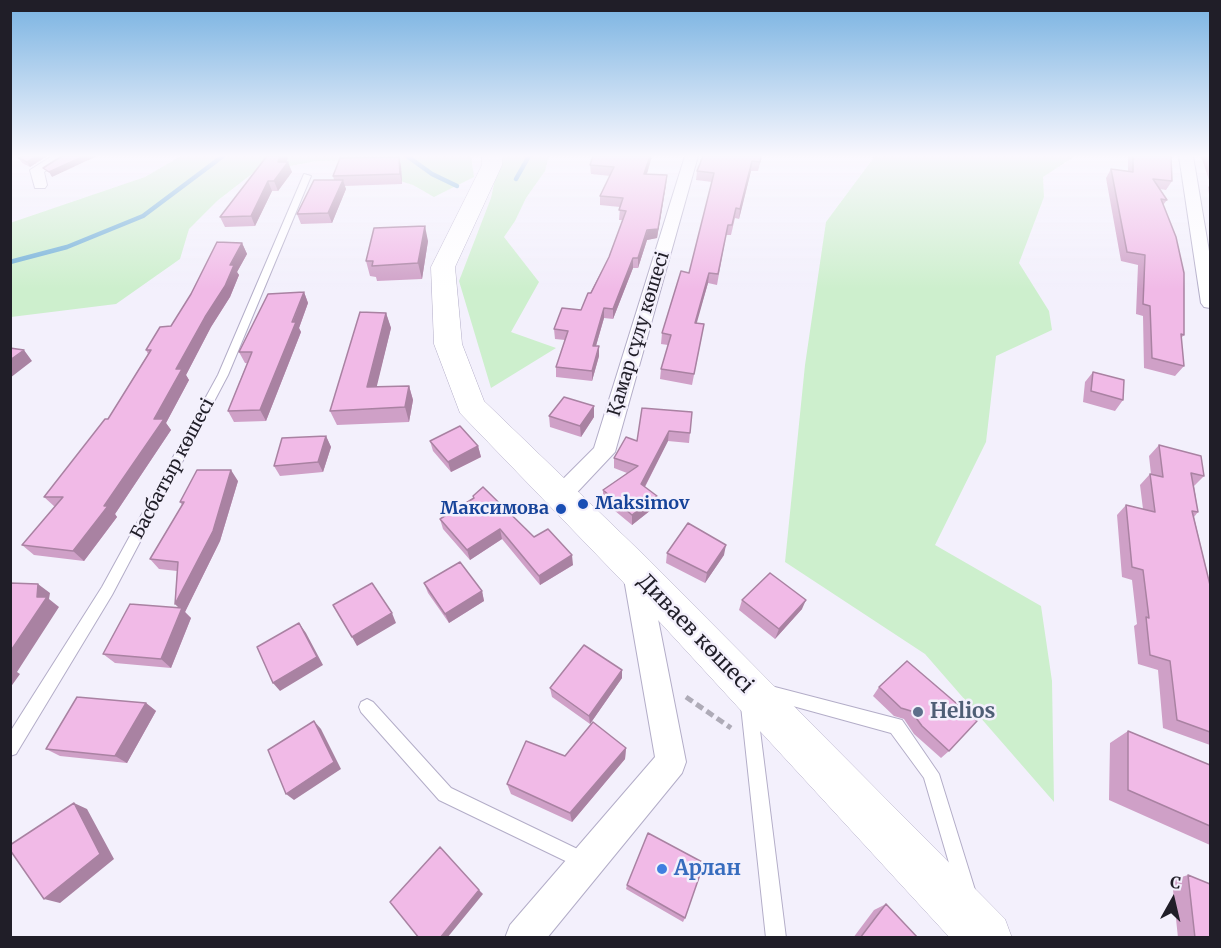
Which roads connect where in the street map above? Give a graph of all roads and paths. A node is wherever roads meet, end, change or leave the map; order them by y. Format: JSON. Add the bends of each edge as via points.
{"nodes":[{"id":1,"x":297,"y":200,"type":"edge"},
{"id":2,"x":475,"y":200,"type":"edge"},
{"id":3,"x":679,"y":200,"type":"edge"},
{"id":4,"x":1193,"y":200,"type":"edge"},
{"id":5,"x":1210,"y":303,"type":"edge"},
{"id":6,"x":560,"y":496,"type":"junction"},
{"id":7,"x":636,"y":571,"type":"junction"},
{"id":8,"x":655,"y":676,"type":"junction"},
{"id":9,"x":747,"y":687,"type":"junction"},
{"id":10,"x":367,"y":706,"type":"dead end"},
{"id":11,"x":753,"y":743,"type":"junction"},
{"id":12,"x":10,"y":748,"type":"edge"},
{"id":13,"x":587,"y":862,"type":"junction"},
{"id":14,"x":982,"y":933,"type":"edge"},
{"id":15,"x":523,"y":938,"type":"edge"},
{"id":16,"x":776,"y":938,"type":"edge"}],
"edges":[{"from":1,"to":12,"type":"lane","name":"Басбатыр көшесі","via":[[223,375],[107,591]]},
{"from":2,"to":6,"type":"street","name":"Диваев көшесі","via":[[443,267],[448,344],[471,406]]},
{"from":3,"to":6,"type":"street","name":"Қамар сұлу көшесі","via":[[604,452]]},
{"from":4,"to":5,"type":"street"},
{"from":6,"to":7,"type":"street","name":"Диваев көшесі"},
{"from":7,"to":8,"type":"street"},
{"from":7,"to":9,"type":"street","name":"Диваев көшесі"},
{"from":8,"to":11,"type":"path"},
{"from":8,"to":13,"type":"street","via":[[671,762]]},
{"from":9,"to":11,"type":"lane"},
{"from":9,"to":14,"type":"street","name":"Диваев көшесі"},
{"from":9,"to":14,"type":"lane","via":[[896,726],[931,774]]},
{"from":10,"to":13,"type":"lane","via":[[445,794]]},
{"from":11,"to":16,"type":"lane"},
{"from":13,"to":15,"type":"street"}]}
